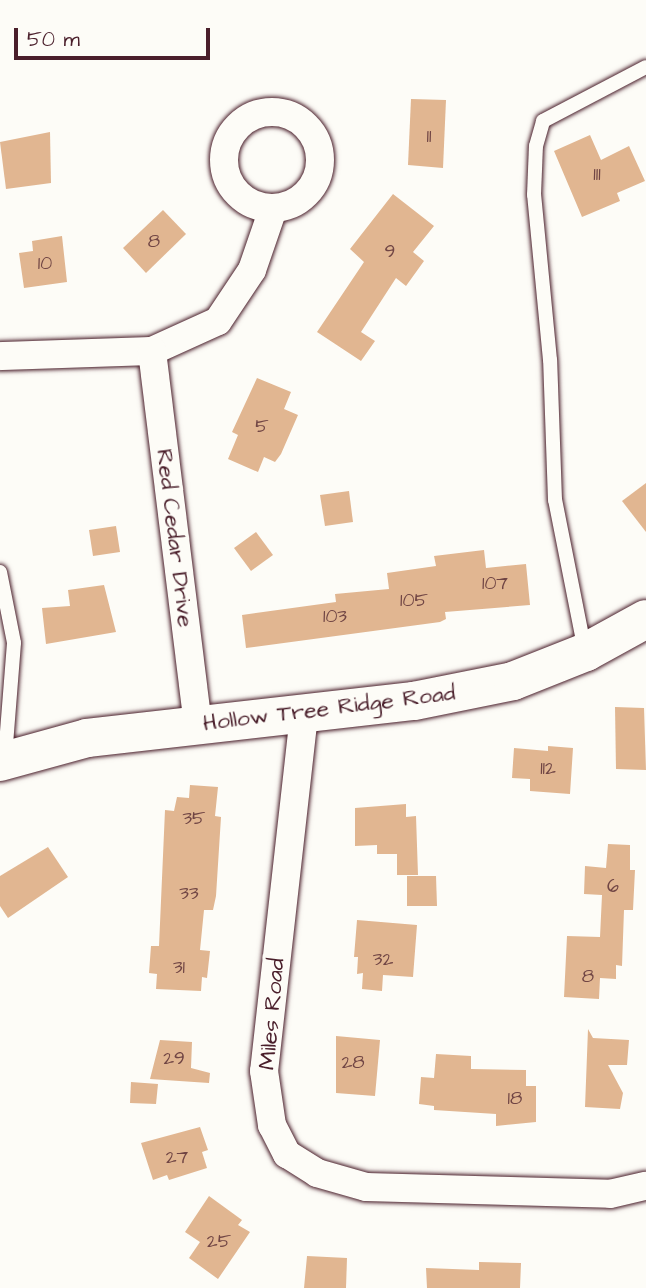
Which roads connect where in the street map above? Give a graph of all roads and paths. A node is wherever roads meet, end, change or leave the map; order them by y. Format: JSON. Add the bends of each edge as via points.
{"nodes":[{"id":1,"x":646,"y":67,"type":"edge"},
{"id":2,"x":273,"y":209,"type":"dead end"},
{"id":3,"x":152,"y":351,"type":"junction"},
{"id":4,"x":0,"y":356,"type":"edge"},
{"id":5,"x":0,"y":572,"type":"edge"},
{"id":6,"x":646,"y":619,"type":"edge"},
{"id":7,"x":586,"y":652,"type":"junction"},
{"id":8,"x":304,"y":715,"type":"junction"},
{"id":9,"x":198,"y":724,"type":"junction"},
{"id":10,"x":3,"y":761,"type":"edge"},
{"id":11,"x":646,"y":1186,"type":"edge"}],
"edges":[{"from":1,"to":7,"type":"lane","via":[[543,121],[536,146],[534,195],[550,360],[555,500]]},
{"from":2,"to":3,"type":"street","via":[[252,270],[218,321]]},
{"from":3,"to":4,"type":"street"},
{"from":3,"to":9,"type":"street","name":"Red Cedar Drive"},
{"from":5,"to":10,"type":"lane","via":[[14,643]]},
{"from":6,"to":7,"type":"main road","name":"Hollow Tree Ridge Road"},
{"from":7,"to":8,"type":"main road","name":"Hollow Tree Ridge Road","via":[[513,681],[414,701]]},
{"from":8,"to":9,"type":"main road","name":"Hollow Tree Ridge Road"},
{"from":8,"to":11,"type":"street","name":"Miles Road","via":[[264,1070],[272,1125],[287,1154],[317,1173],[366,1187],[610,1194]]},
{"from":9,"to":10,"type":"main road","name":"Hollow Tree Ridge Road","via":[[87,738]]}]}
